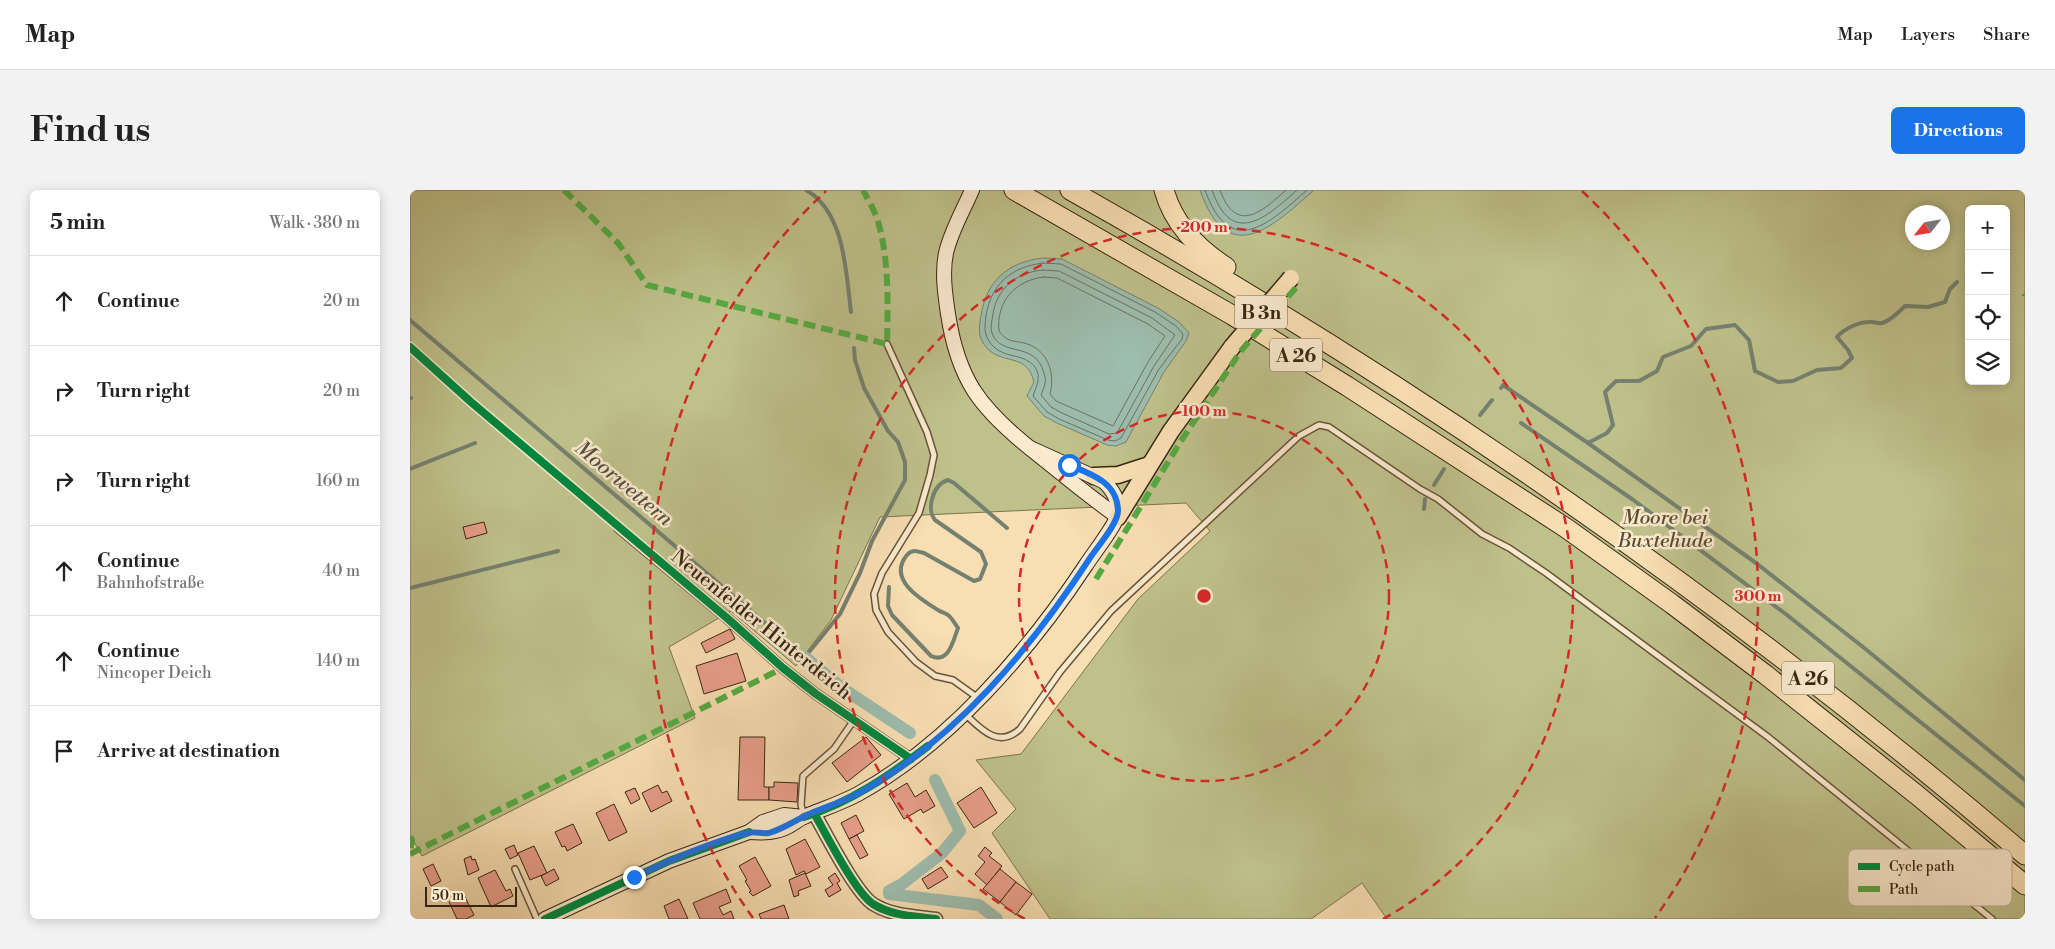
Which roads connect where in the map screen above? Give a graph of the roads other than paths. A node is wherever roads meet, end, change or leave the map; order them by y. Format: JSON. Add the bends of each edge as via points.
{"nodes":[{"id":1,"x":972,"y":190,"type":"edge"},
{"id":2,"x":1014,"y":190,"type":"edge"},
{"id":3,"x":1070,"y":190,"type":"edge"},
{"id":4,"x":1164,"y":190,"type":"edge"},
{"id":5,"x":1291,"y":278,"type":"dead end"},
{"id":6,"x":887,"y":344,"type":"dead end"},
{"id":7,"x":1470,"y":428,"type":"junction"},
{"id":8,"x":1030,"y":448,"type":"junction"},
{"id":9,"x":1149,"y":465,"type":"junction"},
{"id":10,"x":1094,"y":476,"type":"junction"},
{"id":11,"x":1118,"y":517,"type":"junction"},
{"id":12,"x":619,"y":528,"type":"dead end"},
{"id":13,"x":979,"y":698,"type":"junction"},
{"id":14,"x":964,"y":713,"type":"junction"},
{"id":15,"x":854,"y":720,"type":"junction"},
{"id":16,"x":911,"y":759,"type":"junction"},
{"id":17,"x":809,"y":815,"type":"junction"},
{"id":18,"x":1906,"y":849,"type":"edge"},
{"id":19,"x":1982,"y":849,"type":"edge"},
{"id":20,"x":2025,"y":855,"type":"edge"},
{"id":21,"x":515,"y":869,"type":"dead end"},
{"id":22,"x":2012,"y":874,"type":"edge"},
{"id":23,"x":2025,"y":885,"type":"edge"},
{"id":24,"x":1976,"y":906,"type":"edge"},
{"id":25,"x":538,"y":919,"type":"edge"},
{"id":26,"x":545,"y":919,"type":"edge"},
{"id":27,"x":936,"y":919,"type":"edge"},
{"id":28,"x":1992,"y":919,"type":"edge"}],
"edges":[{"from":1,"to":8,"type":"main road","via":[[952,233],[944,263],[946,305],[954,346],[966,376],[983,403],[1003,427]]},
{"from":2,"to":19,"type":"highway","number":"A 26","via":[[1232,315],[1566,528],[1672,604],[1873,759]]},
{"from":3,"to":7,"type":"highway","number":"A 26"},
{"from":4,"to":7,"type":"highway","via":[[1178,221],[1205,252],[1377,359]]},
{"from":5,"to":9,"type":"main road","number":"B 3n","bridge":true,"via":[[1232,346]]},
{"from":6,"to":13,"type":"lane","via":[[934,454],[919,513],[882,573],[874,594],[876,610],[888,632],[916,662],[935,676],[953,680]]},
{"from":7,"to":20,"type":"highway","number":"A 26","via":[[1532,466],[1583,512],[1795,668]]},
{"from":8,"to":10,"type":"main road"},
{"from":8,"to":11,"type":"main road"},
{"from":9,"to":10,"type":"main road","via":[[1118,475]]},
{"from":9,"to":11,"type":"main road"},
{"from":10,"to":11,"type":"main road","via":[[1111,488],[1117,501]]},
{"from":11,"to":13,"type":"main road","via":[[1044,623]]},
{"from":12,"to":15,"type":"street","name":"Neuenfelder Hinterdeich","via":[[783,668]]},
{"from":13,"to":14,"type":"main road"},
{"from":14,"to":16,"type":"main road"},
{"from":14,"to":18,"type":"lane","via":[[989,734],[1005,738],[1013,735],[1111,611],[1299,436],[1319,425],[1329,427],[1438,499],[1482,534],[1554,579],[1768,737]]},
{"from":15,"to":16,"type":"street","name":"Neuenfelder Hinterdeich"},
{"from":15,"to":17,"type":"lane","via":[[834,750],[803,776],[801,804]]},
{"from":16,"to":17,"type":"main road","via":[[873,785]]},
{"from":17,"to":26,"type":"main road","via":[[788,827],[767,833],[749,832],[668,861]]},
{"from":17,"to":27,"type":"street","via":[[872,904],[903,915]]},
{"from":21,"to":25,"type":"lane"},
{"from":22,"to":23,"type":"highway","number":"A 26"},
{"from":24,"to":28,"type":"lane"}]}
